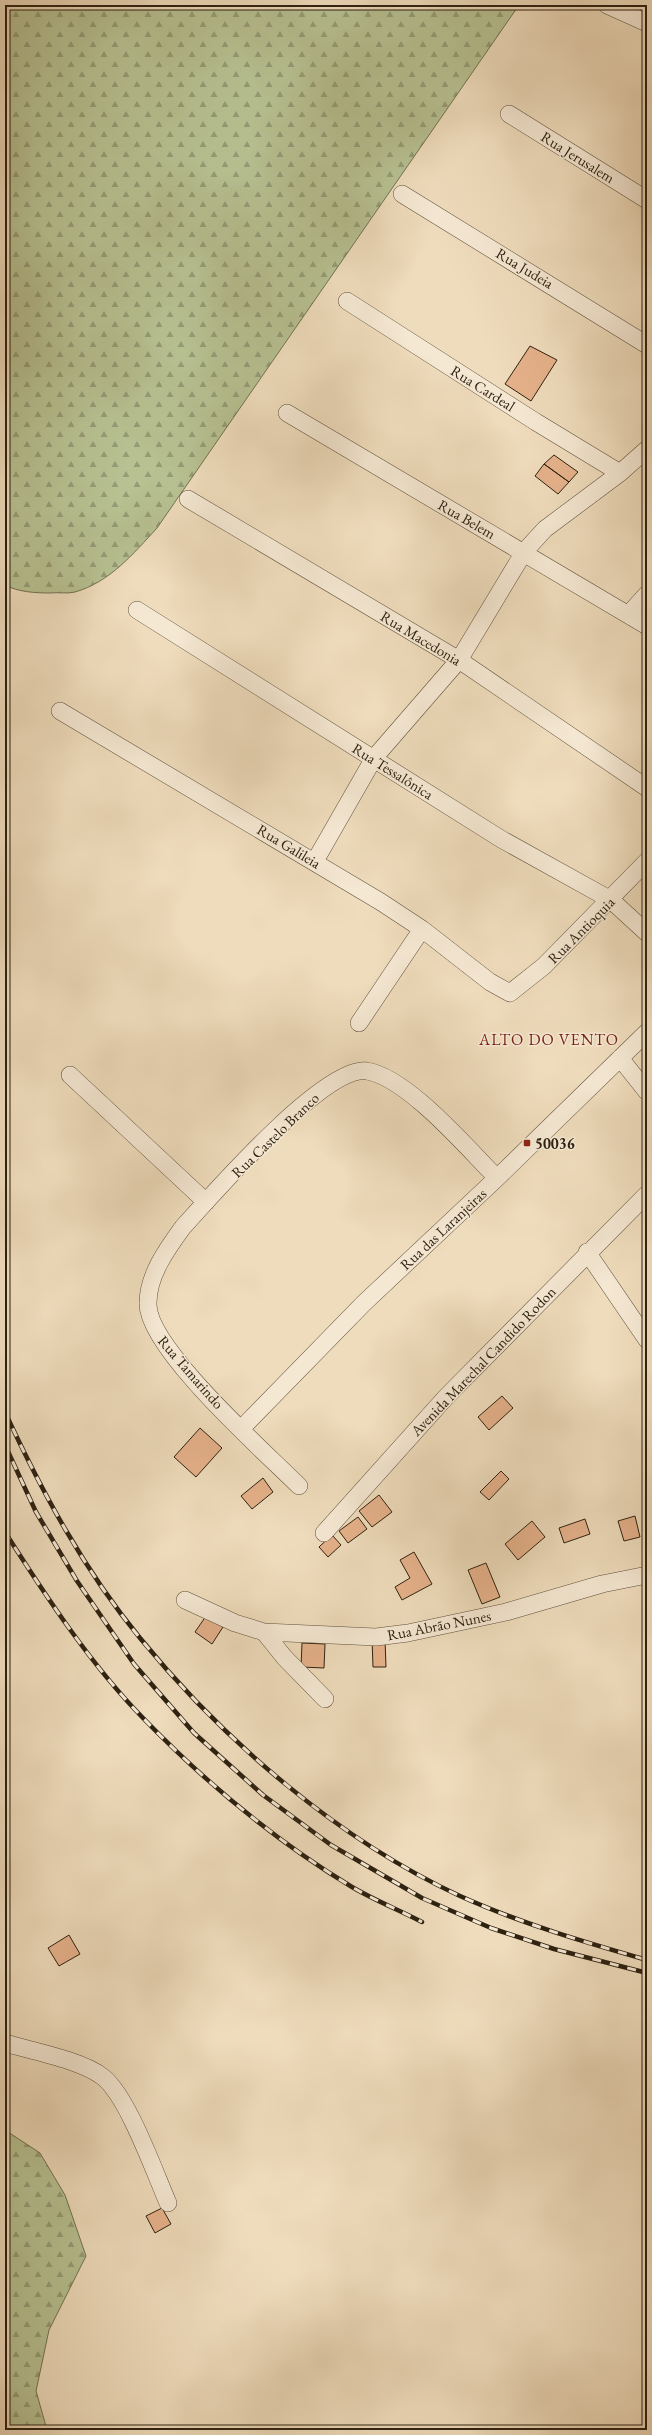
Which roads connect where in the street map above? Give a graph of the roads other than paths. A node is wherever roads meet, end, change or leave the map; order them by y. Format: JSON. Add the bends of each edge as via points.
{"nodes":[{"id":1,"x":607,"y":5,"type":"edge"},
{"id":2,"x":647,"y":23,"type":"edge"},
{"id":3,"x":509,"y":114,"type":"dead end"},
{"id":4,"x":402,"y":194,"type":"dead end"},
{"id":5,"x":647,"y":200,"type":"edge"},
{"id":6,"x":347,"y":301,"type":"dead end"},
{"id":7,"x":647,"y":345,"type":"edge"},
{"id":8,"x":287,"y":413,"type":"dead end"},
{"id":9,"x":647,"y":448,"type":"edge"},
{"id":10,"x":620,"y":473,"type":"junction"},
{"id":11,"x":188,"y":499,"type":"dead end"},
{"id":12,"x":524,"y":552,"type":"junction"},
{"id":13,"x":647,"y":594,"type":"edge"},
{"id":14,"x":137,"y":610,"type":"dead end"},
{"id":15,"x":629,"y":614,"type":"junction"},
{"id":16,"x":647,"y":626,"type":"edge"},
{"id":17,"x":459,"y":660,"type":"junction"},
{"id":18,"x":60,"y":711,"type":"dead end"},
{"id":19,"x":374,"y":758,"type":"junction"},
{"id":20,"x":647,"y":788,"type":"edge"},
{"id":21,"x":315,"y":861,"type":"junction"},
{"id":22,"x":647,"y":861,"type":"edge"},
{"id":23,"x":611,"y":900,"type":"junction"},
{"id":24,"x":422,"y":929,"type":"junction"},
{"id":25,"x":647,"y":932,"type":"edge"},
{"id":26,"x":510,"y":993,"type":"joint"},
{"id":27,"x":358,"y":1023,"type":"dead end"},
{"id":28,"x":647,"y":1032,"type":"edge"},
{"id":29,"x":620,"y":1058,"type":"junction"},
{"id":30,"x":70,"y":1075,"type":"dead end"},
{"id":31,"x":647,"y":1092,"type":"edge"},
{"id":32,"x":497,"y":1178,"type":"junction"},
{"id":33,"x":647,"y":1194,"type":"edge"},
{"id":34,"x":206,"y":1202,"type":"junction"},
{"id":35,"x":587,"y":1252,"type":"junction"},
{"id":36,"x":150,"y":1288,"type":"joint"},
{"id":37,"x":647,"y":1340,"type":"edge"},
{"id":38,"x":241,"y":1429,"type":"junction"},
{"id":39,"x":300,"y":1486,"type":"dead end"},
{"id":40,"x":324,"y":1533,"type":"dead end"},
{"id":41,"x":647,"y":1575,"type":"edge"},
{"id":42,"x":185,"y":1600,"type":"dead end"},
{"id":43,"x":264,"y":1632,"type":"junction"},
{"id":44,"x":325,"y":1699,"type":"dead end"},
{"id":45,"x":5,"y":2043,"type":"edge"},
{"id":46,"x":168,"y":2203,"type":"dead end"}],
"edges":[{"from":1,"to":2,"type":"street"},
{"from":3,"to":5,"type":"street","name":"Rua Jerusalem"},
{"from":4,"to":7,"type":"street","name":"Rua Judeia"},
{"from":6,"to":10,"type":"street","name":"Rua Cardeal"},
{"from":8,"to":12,"type":"street","name":"Rua Belem"},
{"from":9,"to":10,"type":"street"},
{"from":10,"to":12,"type":"street","via":[[545,529]]},
{"from":11,"to":17,"type":"street","name":"Rua Macedonia"},
{"from":12,"to":15,"type":"street","name":"Rua Belem"},
{"from":12,"to":17,"type":"street"},
{"from":13,"to":15,"type":"street"},
{"from":14,"to":19,"type":"street","name":"Rua Tessalônica"},
{"from":15,"to":16,"type":"street","name":"Rua Belem"},
{"from":17,"to":19,"type":"street"},
{"from":17,"to":20,"type":"street","name":"Rua Macedonia"},
{"from":18,"to":21,"type":"street","name":"Rua Galileia"},
{"from":19,"to":21,"type":"street"},
{"from":19,"to":23,"type":"street","name":"Rua Tessalônica","via":[[501,840]]},
{"from":21,"to":24,"type":"street","name":"Rua Galileia"},
{"from":22,"to":23,"type":"street","name":"Rua Antioquia"},
{"from":23,"to":25,"type":"street","name":"Rua Tessalônica"},
{"from":23,"to":26,"type":"street","name":"Rua Antioquia","via":[[544,966]]},
{"from":24,"to":26,"type":"street","name":"Rua Galileia","via":[[490,982]]},
{"from":24,"to":27,"type":"street"},
{"from":28,"to":29,"type":"street","name":"Rua das Laranjeiras"},
{"from":29,"to":31,"type":"street"},
{"from":29,"to":32,"type":"street","name":"Rua das Laranjeiras"},
{"from":30,"to":34,"type":"street"},
{"from":32,"to":34,"type":"street","name":"Rua Castelo Branco","via":[[427,1108],[389,1080],[367,1071],[348,1073],[306,1101]]},
{"from":32,"to":38,"type":"street","name":"Rua das Laranjeiras","via":[[364,1303]]},
{"from":33,"to":35,"type":"street","name":"Avenida Marechal Candido Rodon"},
{"from":34,"to":36,"type":"street","name":"Rua Castelo Branco","via":[[169,1247]]},
{"from":35,"to":37,"type":"street"},
{"from":35,"to":40,"type":"street","name":"Avenida Marechal Candido Rodon","via":[[446,1396]]},
{"from":36,"to":38,"type":"street","name":"Rua Tamarindo","via":[[149,1318],[159,1337],[204,1391]]},
{"from":38,"to":39,"type":"street","name":"Rua Tamarindo"},
{"from":41,"to":43,"type":"street","name":"Rua Abrão Nunes","via":[[602,1584],[506,1612],[408,1633],[376,1637],[343,1637]]},
{"from":42,"to":43,"type":"street","name":"Rua Abrão Nunes","via":[[235,1623]]},
{"from":43,"to":44,"type":"street"},
{"from":45,"to":46,"type":"street","via":[[72,2062],[102,2076],[121,2096]]}]}
